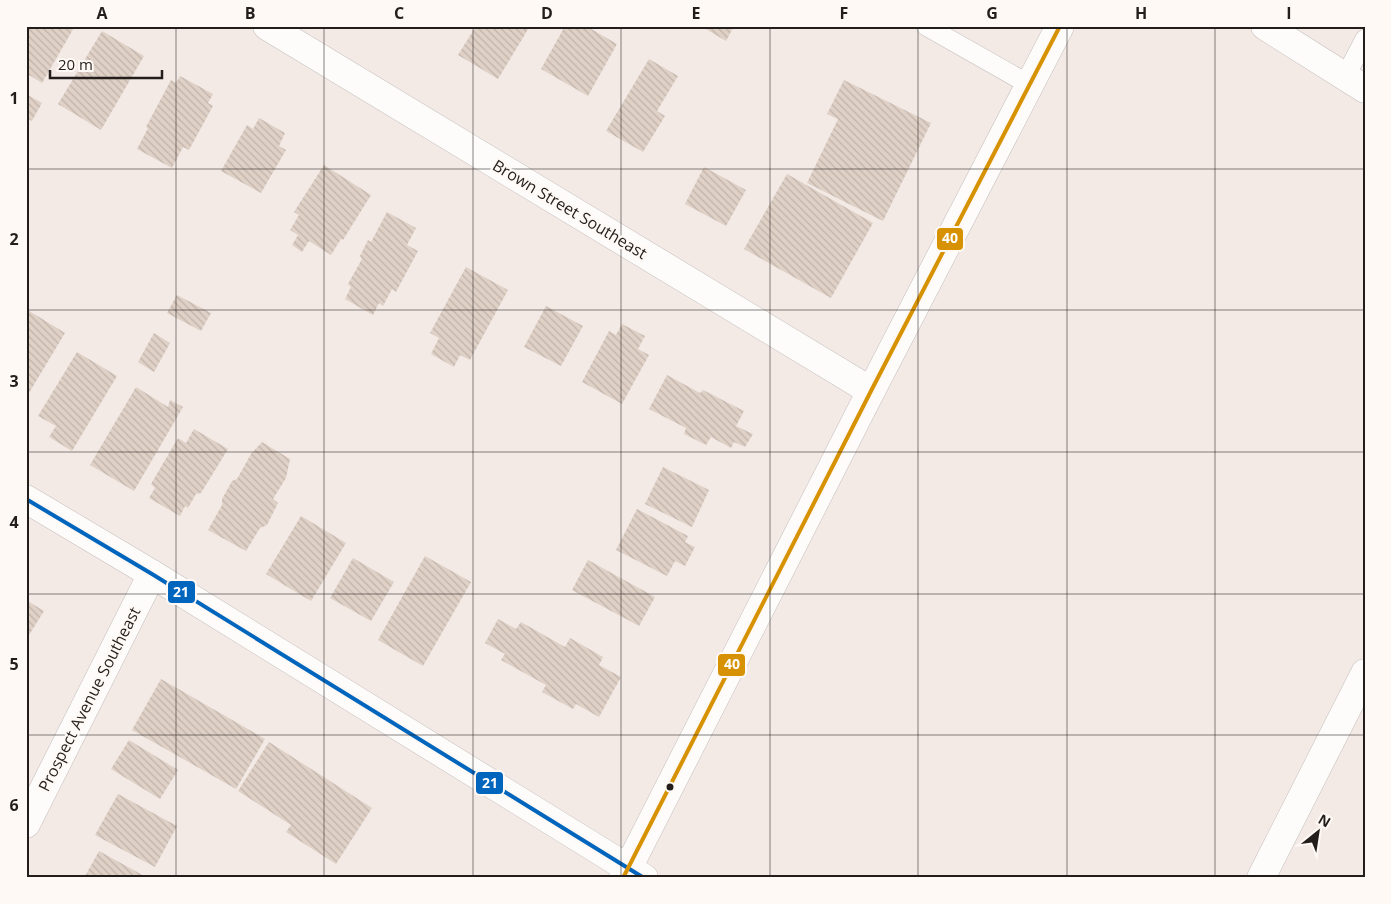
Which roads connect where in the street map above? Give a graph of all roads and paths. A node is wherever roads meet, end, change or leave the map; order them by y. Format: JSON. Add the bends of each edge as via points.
{"nodes":[{"id":1,"x":267,"y":26,"type":"edge"},
{"id":2,"x":926,"y":26,"type":"edge"},
{"id":3,"x":1060,"y":26,"type":"edge"},
{"id":4,"x":1265,"y":26,"type":"edge"},
{"id":5,"x":1365,"y":39,"type":"edge"},
{"id":6,"x":1355,"y":83,"type":"edge"},
{"id":7,"x":1030,"y":85,"type":"junction"},
{"id":8,"x":872,"y":391,"type":"junction"},
{"id":9,"x":26,"y":499,"type":"edge"},
{"id":10,"x":152,"y":574,"type":"junction"},
{"id":11,"x":1365,"y":673,"type":"edge"},
{"id":12,"x":26,"y":824,"type":"edge"},
{"id":13,"x":631,"y":874,"type":"edge"},
{"id":14,"x":1261,"y":878,"type":"edge"}],
"edges":[{"from":1,"to":8,"type":"street","name":"Brown Street Southeast"},
{"from":2,"to":7,"type":"lane"},
{"from":3,"to":7,"type":"street"},
{"from":4,"to":6,"type":"street"},
{"from":5,"to":6,"type":"lane"},
{"from":7,"to":8,"type":"street"},
{"from":8,"to":13,"type":"street"},
{"from":9,"to":10,"type":"street"},
{"from":10,"to":12,"type":"street","name":"Prospect Avenue Southeast"},
{"from":10,"to":13,"type":"street"},
{"from":11,"to":14,"type":"street"}]}
